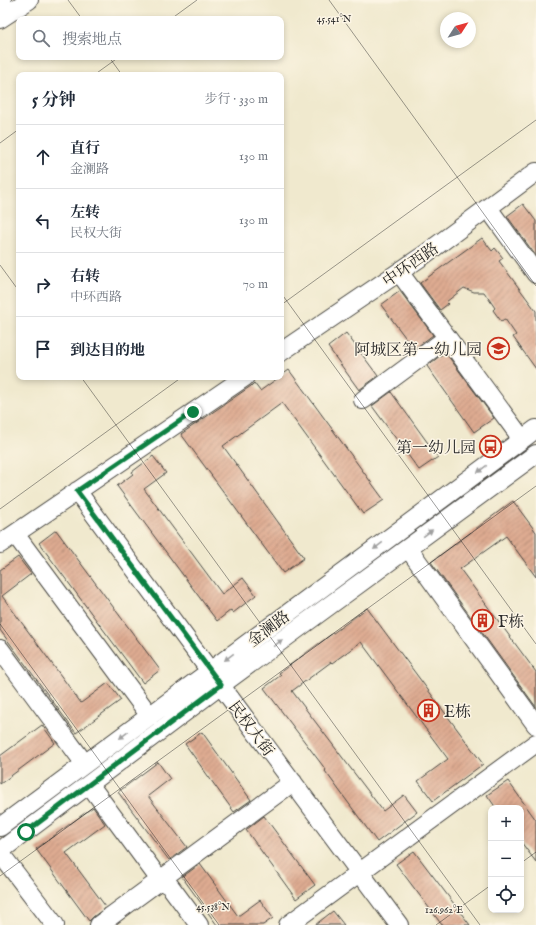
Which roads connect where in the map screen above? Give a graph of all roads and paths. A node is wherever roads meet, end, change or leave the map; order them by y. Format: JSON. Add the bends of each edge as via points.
{"nodes":[{"id":1,"x":29,"y":0,"type":"edge"},
{"id":2,"x":0,"y":19,"type":"edge"},
{"id":3,"x":536,"y":172,"type":"edge"},
{"id":4,"x":488,"y":208,"type":"junction"},
{"id":5,"x":399,"y":272,"type":"junction"},
{"id":6,"x":536,"y":274,"type":"edge"},
{"id":7,"x":447,"y":338,"type":"junction"},
{"id":8,"x":284,"y":350,"type":"edge"},
{"id":9,"x":241,"y":380,"type":"edge"},
{"id":10,"x":363,"y":400,"type":"dead end"},
{"id":11,"x":529,"y":434,"type":"edge"},
{"id":12,"x":536,"y":454,"type":"edge"},
{"id":13,"x":77,"y":491,"type":"junction"},
{"id":14,"x":15,"y":534,"type":"junction"},
{"id":15,"x":0,"y":544,"type":"edge"},
{"id":16,"x":408,"y":548,"type":"junction"},
{"id":17,"x":0,"y":649,"type":"edge"},
{"id":18,"x":210,"y":671,"type":"junction"},
{"id":19,"x":221,"y":685,"type":"junction"},
{"id":20,"x":150,"y":716,"type":"junction"},
{"id":21,"x":536,"y":725,"type":"edge"},
{"id":22,"x":536,"y":743,"type":"edge"},
{"id":23,"x":85,"y":764,"type":"junction"},
{"id":24,"x":293,"y":782,"type":"junction"},
{"id":25,"x":90,"y":784,"type":"junction"},
{"id":26,"x":0,"y":827,"type":"edge"},
{"id":27,"x":0,"y":852,"type":"edge"},
{"id":28,"x":360,"y":872,"type":"junction"},
{"id":29,"x":160,"y":880,"type":"junction"},
{"id":30,"x":55,"y":925,"type":"edge"},
{"id":31,"x":100,"y":925,"type":"edge"},
{"id":32,"x":199,"y":925,"type":"edge"},
{"id":33,"x":288,"y":925,"type":"edge"},
{"id":34,"x":400,"y":925,"type":"edge"}],
"edges":[{"from":1,"to":2,"type":"street"},
{"from":3,"to":4,"type":"street","name":"中环西路"},
{"from":4,"to":5,"type":"street","name":"中环西路"},
{"from":4,"to":6,"type":"street"},
{"from":5,"to":7,"type":"street"},
{"from":5,"to":8,"type":"street","name":"中环西路"},
{"from":7,"to":10,"type":"street"},
{"from":7,"to":11,"type":"street"},
{"from":9,"to":13,"type":"street"},
{"from":11,"to":18,"type":"street","name":"金澜路","one_way":true},
{"from":16,"to":12,"type":"street","name":"金澜路","one_way":true},
{"from":13,"to":14,"type":"street"},
{"from":13,"to":18,"type":"street","name":"民权大街"},
{"from":14,"to":15,"type":"street"},
{"from":14,"to":20,"type":"street"},
{"from":19,"to":16,"type":"street","name":"金澜路","one_way":true},
{"from":16,"to":21,"type":"street"},
{"from":17,"to":23,"type":"street"},
{"from":18,"to":19,"type":"street","name":"民权大街"},
{"from":18,"to":20,"type":"street","name":"金澜路"},
{"from":19,"to":24,"type":"street","name":"民权大街"},
{"from":19,"to":25,"type":"street","name":"金澜路"},
{"from":20,"to":23,"type":"street","name":"金澜路","one_way":true},
{"from":22,"to":28,"type":"street"},
{"from":23,"to":26,"type":"street","name":"金澜路"},
{"from":24,"to":28,"type":"street","name":"民权大街"},
{"from":24,"to":29,"type":"street"},
{"from":25,"to":27,"type":"street","name":"金澜路"},
{"from":25,"to":29,"type":"street"},
{"from":27,"to":30,"type":"street"},
{"from":28,"to":33,"type":"street"},
{"from":28,"to":34,"type":"street","name":"民权大街"},
{"from":29,"to":31,"type":"street"},
{"from":29,"to":32,"type":"street","via":[[170,886]]}]}
